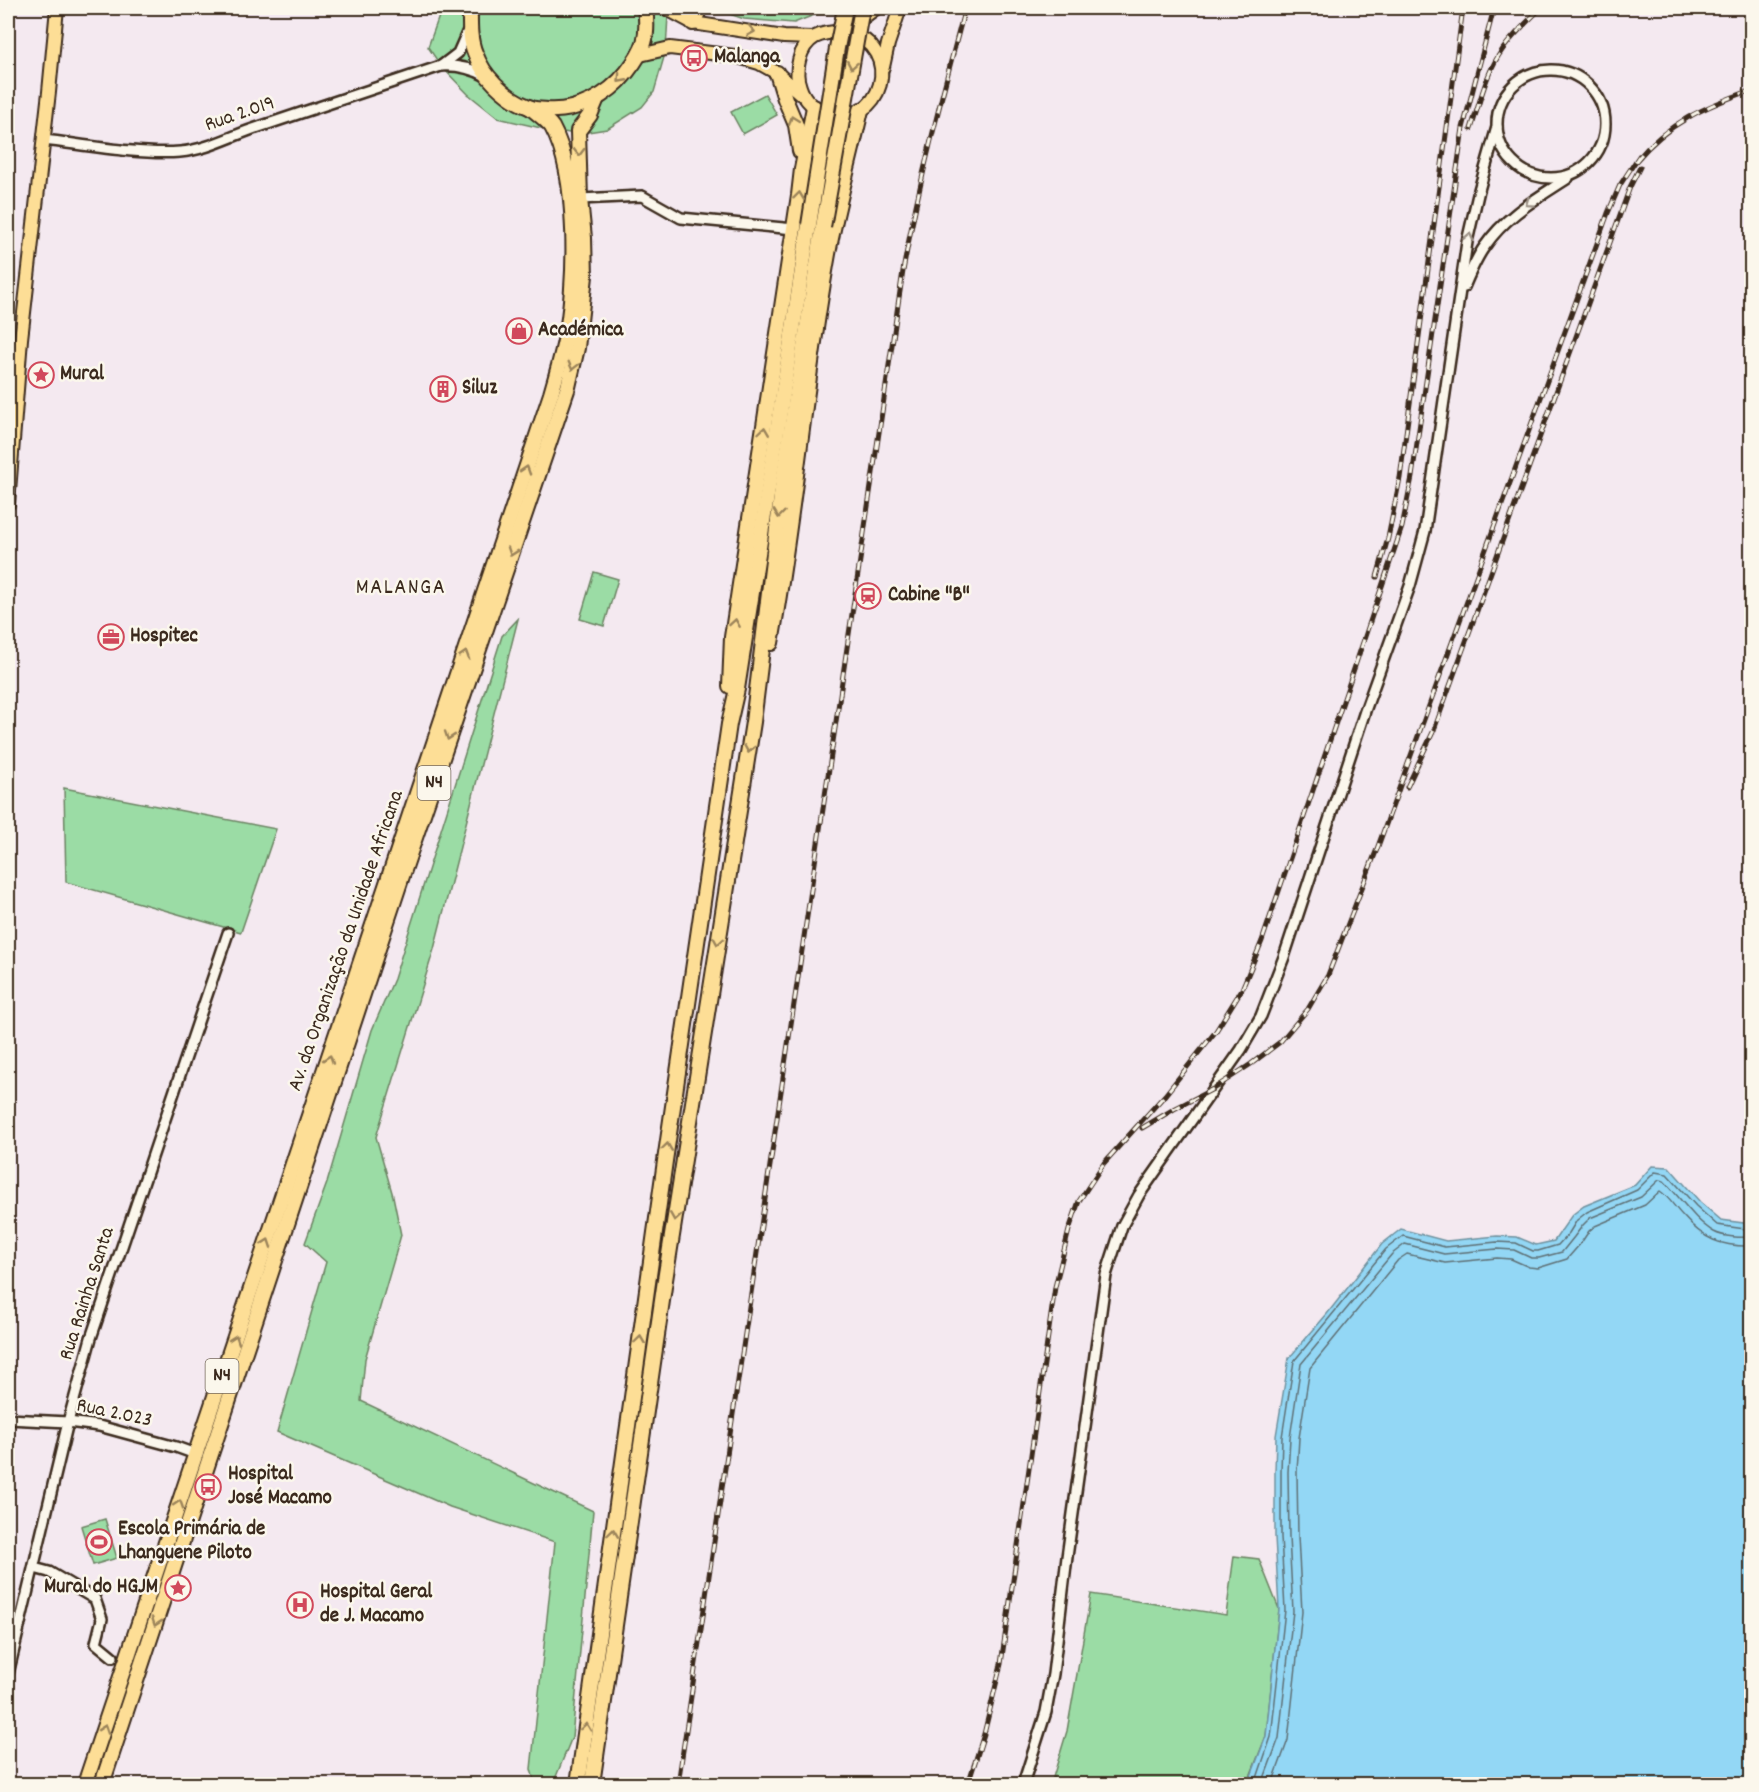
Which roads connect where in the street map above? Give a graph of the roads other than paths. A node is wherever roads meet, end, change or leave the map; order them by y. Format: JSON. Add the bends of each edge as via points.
{"nodes":[{"id":1,"x":57,"y":8,"type":"edge"},
{"id":2,"x":470,"y":8,"type":"edge"},
{"id":3,"x":645,"y":8,"type":"edge"},
{"id":4,"x":665,"y":8,"type":"edge"},
{"id":5,"x":700,"y":8,"type":"edge"},
{"id":6,"x":845,"y":8,"type":"edge"},
{"id":7,"x":862,"y":8,"type":"edge"},
{"id":8,"x":876,"y":8,"type":"edge"},
{"id":9,"x":900,"y":8,"type":"edge"},
{"id":10,"x":693,"y":23,"type":"junction"},
{"id":11,"x":469,"y":26,"type":"junction"},
{"id":12,"x":846,"y":31,"type":"junction"},
{"id":13,"x":812,"y":38,"type":"junction"},
{"id":14,"x":640,"y":55,"type":"junction"},
{"id":15,"x":441,"y":66,"type":"junction"},
{"id":16,"x":882,"y":70,"type":"junction"},
{"id":17,"x":777,"y":73,"type":"junction"},
{"id":18,"x":487,"y":77,"type":"junction"},
{"id":19,"x":803,"y":95,"type":"junction"},
{"id":20,"x":597,"y":98,"type":"junction"},
{"id":21,"x":814,"y":107,"type":"junction"},
{"id":22,"x":531,"y":108,"type":"junction"},
{"id":23,"x":861,"y":110,"type":"junction"},
{"id":24,"x":1497,"y":127,"type":"junction"},
{"id":25,"x":44,"y":140,"type":"junction"},
{"id":26,"x":802,"y":168,"type":"junction"},
{"id":27,"x":1578,"y":171,"type":"junction"},
{"id":28,"x":580,"y":199,"type":"junction"},
{"id":29,"x":794,"y":229,"type":"junction"},
{"id":30,"x":1460,"y":294,"type":"junction"},
{"id":31,"x":8,"y":504,"type":"edge"},
{"id":32,"x":753,"y":722,"type":"junction"},
{"id":33,"x":729,"y":724,"type":"junction"},
{"id":34,"x":228,"y":933,"type":"dead end"},
{"id":35,"x":8,"y":1419,"type":"edge"},
{"id":36,"x":68,"y":1422,"type":"junction"},
{"id":37,"x":195,"y":1453,"type":"junction"},
{"id":38,"x":209,"y":1460,"type":"junction"},
{"id":39,"x":34,"y":1568,"type":"junction"},
{"id":40,"x":113,"y":1656,"type":"dead end"},
{"id":41,"x":9,"y":1660,"type":"edge"},
{"id":42,"x":8,"y":1674,"type":"edge"},
{"id":43,"x":85,"y":1785,"type":"edge"},
{"id":44,"x":102,"y":1785,"type":"edge"},
{"id":45,"x":578,"y":1785,"type":"edge"},
{"id":46,"x":592,"y":1785,"type":"edge"},
{"id":47,"x":1023,"y":1785,"type":"edge"}],
"edges":[{"from":1,"to":25,"type":"main road"},
{"from":2,"to":11,"type":"highway"},
{"from":3,"to":14,"type":"highway","via":[[646,39]]},
{"from":4,"to":10,"type":"main road"},
{"from":5,"to":10,"type":"highway"},
{"from":6,"to":33,"type":"highway","bridge":true},
{"from":7,"to":32,"type":"highway","one_way":true,"bridge":true,"via":[[783,480]]},
{"from":8,"to":12,"type":"main road"},
{"from":9,"to":16,"type":"main road"},
{"from":10,"to":13,"type":"main road","one_way":true},
{"from":11,"to":15,"type":"street","via":[[458,53]]},
{"from":11,"to":18,"type":"highway","via":[[474,53]]},
{"from":12,"to":13,"type":"main road"},
{"from":12,"to":16,"type":"main road","via":[[870,44]]},
{"from":13,"to":19,"type":"main road","via":[[798,66]]},
{"from":14,"to":17,"type":"main road","via":[[681,48],[735,56]]},
{"from":14,"to":20,"type":"highway","one_way":true,"via":[[621,80]]},
{"from":15,"to":18,"type":"street","via":[[458,65]]},
{"from":15,"to":25,"type":"street","name":"Rua 2.019","via":[[183,152]]},
{"from":16,"to":23,"type":"main road","via":[[875,97]]},
{"from":17,"to":19,"type":"main road"},
{"from":26,"to":17,"type":"highway","one_way":true,"via":[[798,134]]},
{"from":18,"to":22,"type":"highway","via":[[511,99]]},
{"from":19,"to":21,"type":"main road"},
{"from":20,"to":22,"type":"highway","via":[[557,111]]},
{"from":20,"to":28,"type":"highway","name":"Av. da Organização da Unidade Africana","number":"N4","one_way":true,"via":[[578,131]]},
{"from":21,"to":23,"type":"main road","via":[[832,115]]},
{"from":21,"to":26,"type":"highway"},
{"from":37,"to":22,"type":"highway","name":"Av. da Organização da Unidade Africana","number":"N4","one_way":true,"via":[[551,394],[565,340],[572,268],[570,197],[559,145],[550,124]]},
{"from":23,"to":32,"type":"highway","via":[[830,243],[796,463],[785,563]]},
{"from":24,"to":27,"type":"street","via":[[1509,158],[1526,172],[1546,178]]},
{"from":24,"to":27,"type":"street","via":[[1504,98],[1520,80],[1547,70],[1575,75],[1588,84],[1605,115],[1601,145]]},
{"from":30,"to":24,"type":"street","one_way":true,"via":[[1467,242]]},
{"from":25,"to":31,"type":"main road","via":[[21,339]]},
{"from":29,"to":26,"type":"highway","one_way":true},
{"from":27,"to":30,"type":"street","one_way":true,"via":[[1515,213],[1500,228],[1485,245]]},
{"from":28,"to":29,"type":"street","via":[[642,196],[681,218]]},
{"from":28,"to":38,"type":"highway","name":"Av. da Organização da Unidade Africana","number":"N4","one_way":true,"via":[[585,276],[568,387]]},
{"from":33,"to":29,"type":"highway","one_way":true,"via":[[732,638]]},
{"from":30,"to":47,"type":"street","via":[[1425,531],[1410,586],[1284,957],[1261,1016],[1139,1195],[1122,1226],[1110,1261],[1101,1298],[1053,1674],[1046,1712]]},
{"from":32,"to":46,"type":"highway","one_way":true,"via":[[665,1280]]},
{"from":45,"to":33,"type":"highway","one_way":true},
{"from":34,"to":36,"type":"street","name":"Rua Rainha Santa","via":[[91,1338]]},
{"from":35,"to":36,"type":"street","name":"Rua 2.023"},
{"from":36,"to":37,"type":"street","name":"Rua 2.023","via":[[99,1426]]},
{"from":36,"to":39,"type":"street","name":"Rua Rainha Santa"},
{"from":37,"to":38,"type":"street","name":"Rua 2.023"},
{"from":43,"to":37,"type":"highway","name":"Av. da Organização da Unidade Africana","number":"N4","one_way":true},
{"from":38,"to":44,"type":"highway","number":"N4","one_way":true},
{"from":39,"to":40,"type":"street","via":[[49,1572],[95,1599],[102,1619],[96,1642]]},
{"from":39,"to":41,"type":"street","name":"Rua Rainha Santa"},
{"from":41,"to":42,"type":"street","name":"Rua Rainha Santa"}]}
